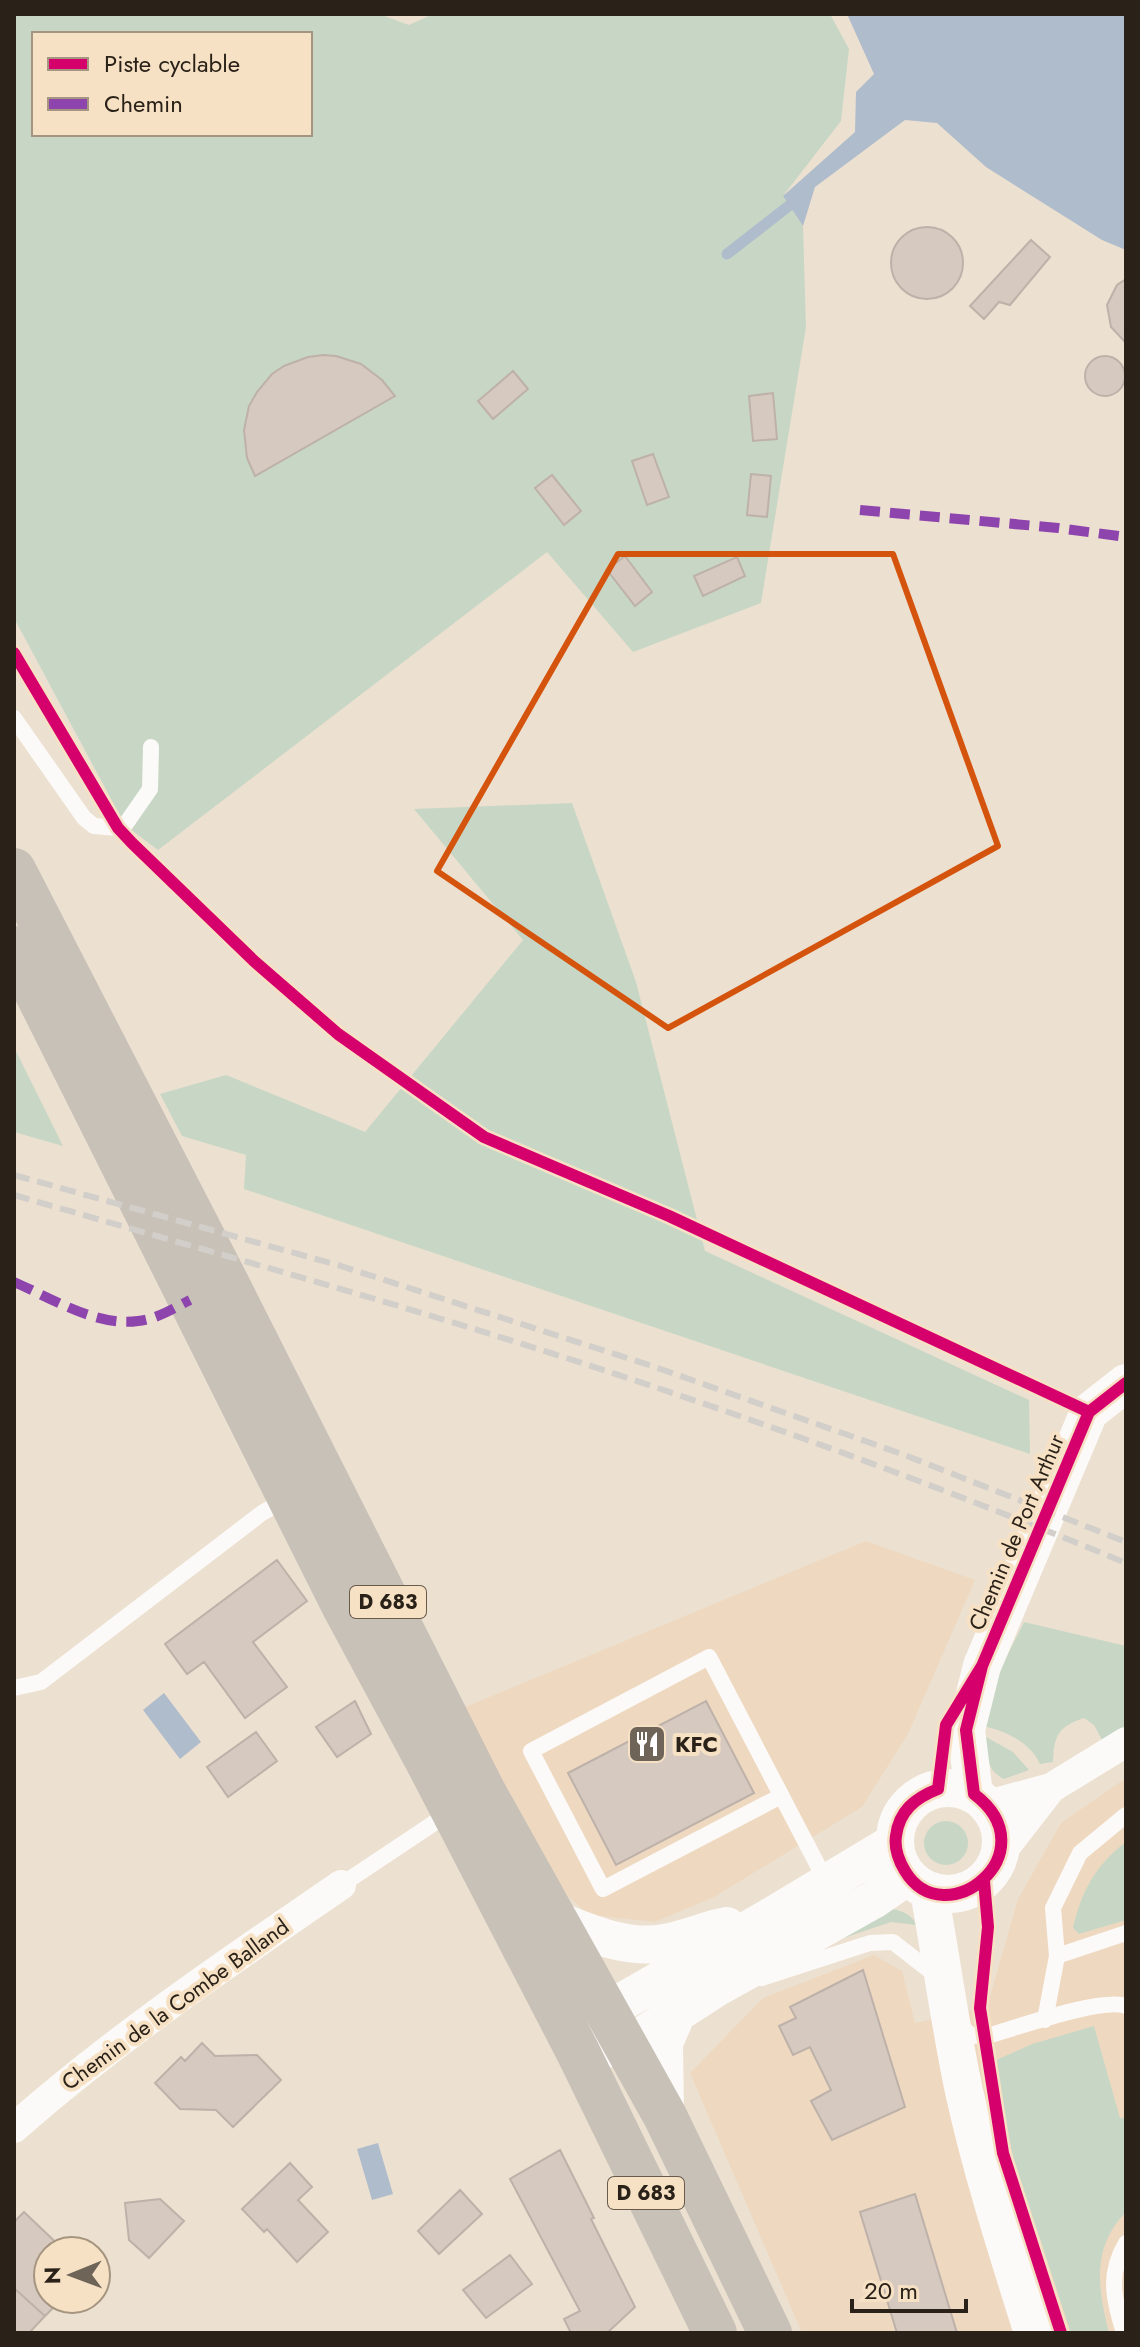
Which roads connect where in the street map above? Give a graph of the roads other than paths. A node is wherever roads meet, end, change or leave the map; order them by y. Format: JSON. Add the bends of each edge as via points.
{"nodes":[{"id":1,"x":14,"y":718,"type":"edge"},
{"id":2,"x":151,"y":747,"type":"dead end"},
{"id":3,"x":14,"y":870,"type":"edge"},
{"id":4,"x":14,"y":948,"type":"edge"},
{"id":5,"x":1126,"y":1383,"type":"edge"},
{"id":6,"x":289,"y":1498,"type":"junction"},
{"id":7,"x":14,"y":1688,"type":"edge"},
{"id":8,"x":1126,"y":1742,"type":"edge"},
{"id":9,"x":1051,"y":1788,"type":"junction"},
{"id":10,"x":781,"y":1796,"type":"junction"},
{"id":11,"x":966,"y":1796,"type":"junction"},
{"id":12,"x":452,"y":1811,"type":"junction"},
{"id":13,"x":1126,"y":1815,"type":"edge"},
{"id":14,"x":999,"y":1855,"type":"junction"},
{"id":15,"x":910,"y":1870,"type":"junction"},
{"id":16,"x":827,"y":1883,"type":"junction"},
{"id":17,"x":341,"y":1885,"type":"joint"},
{"id":18,"x":970,"y":1890,"type":"junction"},
{"id":19,"x":554,"y":1919,"type":"junction"},
{"id":20,"x":765,"y":1920,"type":"junction"},
{"id":21,"x":1126,"y":1933,"type":"edge"},
{"id":22,"x":1057,"y":1956,"type":"junction"},
{"id":23,"x":946,"y":1984,"type":"junction"},
{"id":24,"x":716,"y":1988,"type":"junction"},
{"id":25,"x":1126,"y":2006,"type":"edge"},
{"id":26,"x":677,"y":2013,"type":"junction"},
{"id":27,"x":1045,"y":2020,"type":"junction"},
{"id":28,"x":616,"y":2028,"type":"junction"},
{"id":29,"x":578,"y":2052,"type":"junction"},
{"id":30,"x":665,"y":2116,"type":"junction"},
{"id":31,"x":14,"y":2128,"type":"edge"},
{"id":32,"x":1126,"y":2243,"type":"edge"},
{"id":33,"x":715,"y":2333,"type":"edge"},
{"id":34,"x":770,"y":2333,"type":"edge"},
{"id":35,"x":1033,"y":2333,"type":"edge"},
{"id":36,"x":1124,"y":2333,"type":"edge"}],
"edges":[{"from":1,"to":2,"type":"lane","via":[[94,826],[125,825],[150,789]]},
{"from":3,"to":19,"type":"main road","number":"D 683","via":[[484,1792]]},
{"from":4,"to":6,"type":"main road","number":"D 683"},
{"from":5,"to":11,"type":"street","name":"Chemin de Port Arthur","via":[[1089,1412],[982,1666],[946,1725]]},
{"from":6,"to":7,"type":"lane","via":[[262,1513],[41,1682]]},
{"from":6,"to":12,"type":"main road","number":"D 683"},
{"from":8,"to":9,"type":"street"},
{"from":9,"to":11,"type":"street"},
{"from":9,"to":14,"type":"street"},
{"from":10,"to":10,"type":"lane","via":[[709,1657],[531,1751],[603,1889]]},
{"from":10,"to":16,"type":"lane"},
{"from":11,"to":14,"type":"street","via":[[997,1819]]},
{"from":11,"to":15,"type":"street","via":[[921,1795],[907,1808],[898,1824]]},
{"from":12,"to":17,"type":"lane"},
{"from":12,"to":29,"type":"main road","number":"D 683"},
{"from":13,"to":22,"type":"lane","via":[[1080,1853],[1053,1908]]},
{"from":14,"to":18,"type":"street","via":[[995,1868]]},
{"from":15,"to":16,"type":"street"},
{"from":15,"to":18,"type":"street","via":[[956,1894]]},
{"from":15,"to":23,"type":"street"},
{"from":15,"to":24,"type":"street","via":[[873,1900]]},
{"from":16,"to":20,"type":"street"},
{"from":17,"to":31,"type":"street","name":"Chemin de la Combe Balland","via":[[68,2080]]},
{"from":18,"to":23,"type":"street"},
{"from":19,"to":20,"type":"street","via":[[630,1943],[663,1943]]},
{"from":19,"to":28,"type":"main road","number":"D 683"},
{"from":20,"to":28,"type":"street"},
{"from":21,"to":22,"type":"lane"},
{"from":22,"to":27,"type":"lane"},
{"from":23,"to":24,"type":"lane","via":[[893,1942],[870,1943]]},
{"from":23,"to":27,"type":"lane","via":[[964,2031],[973,2036]]},
{"from":23,"to":35,"type":"street","via":[[980,2160]]},
{"from":24,"to":26,"type":"street"},
{"from":25,"to":27,"type":"lane","via":[[1091,2007]]},
{"from":26,"to":28,"type":"street"},
{"from":26,"to":30,"type":"street","via":[[664,2043]]},
{"from":28,"to":29,"type":"street"},
{"from":28,"to":30,"type":"main road","number":"D 683"},
{"from":29,"to":33,"type":"main road","number":"D 683"},
{"from":30,"to":34,"type":"main road","number":"D 683"},
{"from":32,"to":36,"type":"lane","via":[[1117,2258],[1113,2294]]}]}
